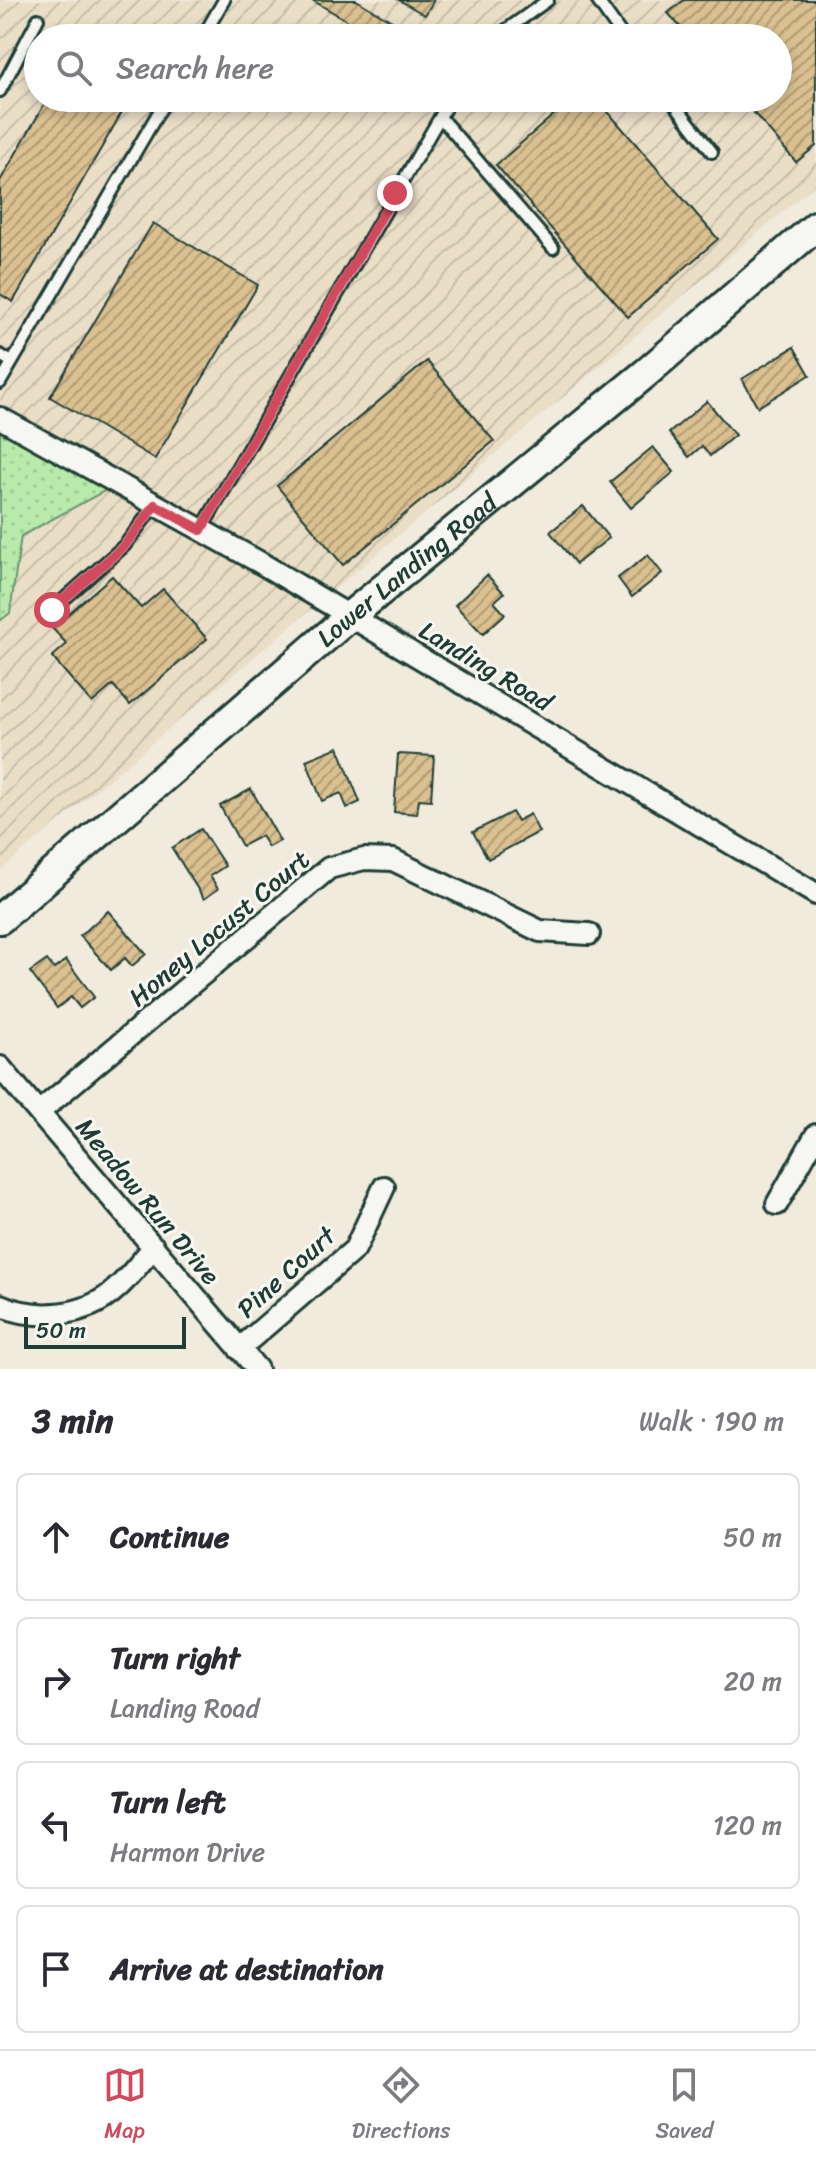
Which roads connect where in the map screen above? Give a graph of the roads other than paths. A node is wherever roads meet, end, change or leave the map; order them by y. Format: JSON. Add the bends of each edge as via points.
{"nodes":[{"id":1,"x":224,"y":0,"type":"edge"},
{"id":2,"x":548,"y":0,"type":"edge"},
{"id":3,"x":597,"y":0,"type":"edge"},
{"id":4,"x":38,"y":19,"type":"dead end"},
{"id":5,"x":35,"y":24,"type":"edge"},
{"id":6,"x":210,"y":24,"type":"edge"},
{"id":7,"x":515,"y":24,"type":"edge"},
{"id":8,"x":614,"y":24,"type":"edge"},
{"id":9,"x":24,"y":46,"type":"edge"},
{"id":10,"x":0,"y":91,"type":"edge"},
{"id":11,"x":159,"y":112,"type":"edge"},
{"id":12,"x":443,"y":112,"type":"edge"},
{"id":13,"x":681,"y":112,"type":"edge"},
{"id":14,"x":440,"y":117,"type":"junction"},
{"id":15,"x":712,"y":152,"type":"dead end"},
{"id":16,"x":816,"y":226,"type":"edge"},
{"id":17,"x":553,"y":248,"type":"dead end"},
{"id":18,"x":0,"y":355,"type":"edge"},
{"id":19,"x":12,"y":362,"type":"junction"},
{"id":20,"x":0,"y":383,"type":"edge"},
{"id":21,"x":0,"y":418,"type":"edge"},
{"id":22,"x":155,"y":505,"type":"junction"},
{"id":23,"x":201,"y":530,"type":"junction"},
{"id":24,"x":52,"y":610,"type":"dead end"},
{"id":25,"x":350,"y":616,"type":"junction"},
{"id":26,"x":816,"y":894,"type":"edge"},
{"id":27,"x":0,"y":919,"type":"edge"},
{"id":28,"x":589,"y":934,"type":"dead end"},
{"id":29,"x":0,"y":1067,"type":"edge"},
{"id":30,"x":39,"y":1112,"type":"junction"},
{"id":31,"x":816,"y":1135,"type":"edge"},
{"id":32,"x":384,"y":1187,"type":"dead end"},
{"id":33,"x":777,"y":1204,"type":"dead end"},
{"id":34,"x":154,"y":1247,"type":"junction"},
{"id":35,"x":0,"y":1305,"type":"edge"},
{"id":36,"x":239,"y":1349,"type":"junction"},
{"id":37,"x":257,"y":1369,"type":"edge"}],
"edges":[{"from":1,"to":6,"type":"lane"},
{"from":2,"to":7,"type":"lane"},
{"from":3,"to":8,"type":"lane"},
{"from":4,"to":5,"type":"lane"},
{"from":9,"to":10,"type":"lane"},
{"from":11,"to":19,"type":"lane"},
{"from":12,"to":14,"type":"lane"},
{"from":13,"to":15,"type":"lane"},
{"from":14,"to":17,"type":"lane"},
{"from":14,"to":23,"type":"lane"},
{"from":16,"to":25,"type":"main road","name":"Lower Landing Road"},
{"from":18,"to":19,"type":"lane"},
{"from":19,"to":20,"type":"lane"},
{"from":21,"to":22,"type":"street","name":"Landing Road"},
{"from":22,"to":23,"type":"street","name":"Landing Road"},
{"from":22,"to":24,"type":"lane","via":[[125,545]]},
{"from":23,"to":25,"type":"street","name":"Landing Road"},
{"from":25,"to":26,"type":"street","name":"Landing Road"},
{"from":25,"to":27,"type":"main road","name":"Lower Landing Road"},
{"from":28,"to":30,"type":"street","name":"Honey Locust Court","via":[[540,931],[393,860],[364,859],[329,868]]},
{"from":29,"to":30,"type":"street","name":"Meadow Run Drive"},
{"from":30,"to":34,"type":"street","name":"Meadow Run Drive"},
{"from":31,"to":33,"type":"street"},
{"from":32,"to":36,"type":"street","name":"Pine Court","via":[[355,1249]]},
{"from":34,"to":35,"type":"street","via":[[115,1290],[92,1306],[49,1315],[20,1314]]},
{"from":34,"to":36,"type":"street","name":"Meadow Run Drive"},
{"from":36,"to":37,"type":"street","name":"Meadow Run Drive"}]}
